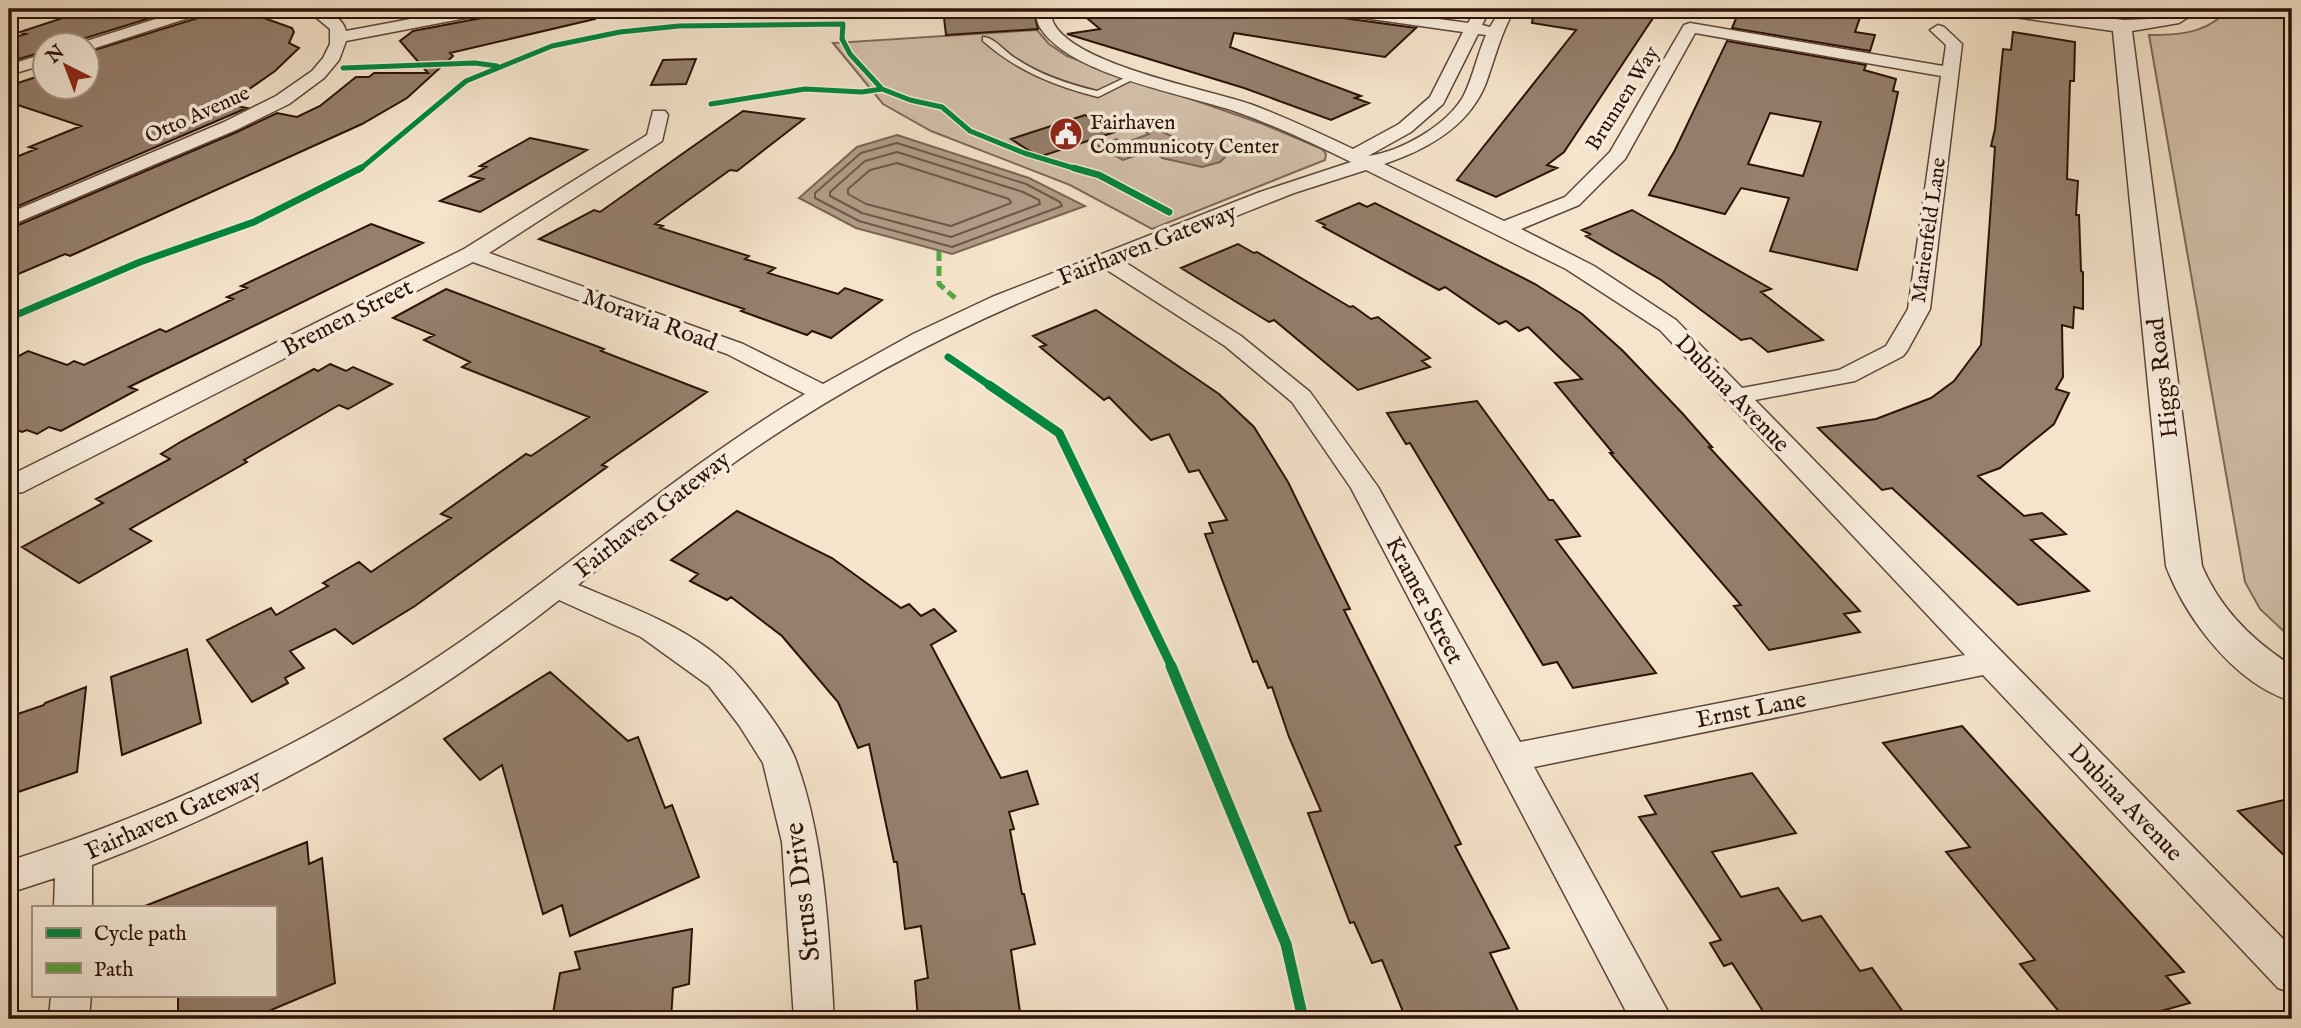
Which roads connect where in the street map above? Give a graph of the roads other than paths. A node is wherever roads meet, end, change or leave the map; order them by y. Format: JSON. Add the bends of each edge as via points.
{"nodes":[{"id":1,"x":17,"y":9,"type":"edge"},
{"id":2,"x":202,"y":9,"type":"edge"},
{"id":3,"x":313,"y":9,"type":"edge"},
{"id":4,"x":487,"y":9,"type":"edge"},
{"id":5,"x":1042,"y":9,"type":"edge"},
{"id":6,"x":1336,"y":9,"type":"edge"},
{"id":7,"x":1483,"y":9,"type":"edge"},
{"id":8,"x":1508,"y":9,"type":"edge"},
{"id":9,"x":2000,"y":9,"type":"edge"},
{"id":10,"x":2192,"y":9,"type":"edge"},
{"id":11,"x":9,"y":11,"type":"edge"},
{"id":12,"x":2122,"y":27,"type":"junction"},
{"id":13,"x":1471,"y":29,"type":"junction"},
{"id":14,"x":1938,"y":30,"type":"dead end"},
{"id":15,"x":1494,"y":32,"type":"junction"},
{"id":16,"x":340,"y":37,"type":"junction"},
{"id":17,"x":986,"y":39,"type":"dead end"},
{"id":18,"x":102,"y":41,"type":"edge"},
{"id":19,"x":32,"y":63,"type":"edge"},
{"id":20,"x":9,"y":70,"type":"edge"},
{"id":21,"x":1950,"y":72,"type":"junction"},
{"id":22,"x":1138,"y":75,"type":"junction"},
{"id":23,"x":659,"y":115,"type":"dead end"},
{"id":24,"x":1361,"y":161,"type":"junction"},
{"id":25,"x":9,"y":220,"type":"edge"},
{"id":26,"x":1502,"y":229,"type":"junction"},
{"id":27,"x":472,"y":254,"type":"junction"},
{"id":28,"x":1106,"y":260,"type":"junction"},
{"id":29,"x":824,"y":394,"type":"junction"},
{"id":30,"x":1737,"y":397,"type":"junction"},
{"id":31,"x":9,"y":485,"type":"edge"},
{"id":32,"x":558,"y":588,"type":"junction"},
{"id":33,"x":1992,"y":661,"type":"junction"},
{"id":34,"x":2292,"y":686,"type":"edge"},
{"id":35,"x":1510,"y":758,"type":"junction"},
{"id":36,"x":74,"y":857,"type":"junction"},
{"id":37,"x":9,"y":877,"type":"edge"},
{"id":38,"x":73,"y":906,"type":"edge"},
{"id":39,"x":2292,"y":975,"type":"edge"},
{"id":40,"x":71,"y":996,"type":"edge"},
{"id":41,"x":68,"y":1019,"type":"edge"},
{"id":42,"x":814,"y":1019,"type":"edge"},
{"id":43,"x":1653,"y":1019,"type":"edge"}],
"edges":[{"from":1,"to":11,"type":"street"},
{"from":2,"to":18,"type":"street"},
{"from":3,"to":16,"type":"street","via":[[338,27]]},
{"from":4,"to":16,"type":"street"},
{"from":5,"to":22,"type":"street","name":"Dubina Avenue","via":[[1050,32],[1067,46]]},
{"from":6,"to":13,"type":"street"},
{"from":7,"to":13,"type":"street","name":"Fairhaven Gateway"},
{"from":8,"to":15,"type":"street","name":"Fairhaven Gateway"},
{"from":9,"to":12,"type":"street"},
{"from":10,"to":12,"type":"street","via":[[2161,22]]},
{"from":12,"to":34,"type":"street","name":"Higgs Road","via":[[2184,566],[2203,607],[2215,621],[2246,652]]},
{"from":13,"to":15,"type":"street"},
{"from":13,"to":24,"type":"street","name":"Fairhaven Gateway","via":[[1437,100]]},
{"from":14,"to":21,"type":"street","name":"Marienfeld Lane","via":[[1954,44]]},
{"from":15,"to":24,"type":"street","name":"Fairhaven Gateway","via":[[1468,105],[1456,117],[1419,145]]},
{"from":16,"to":25,"type":"street","name":"Otto Avenue","via":[[334,57],[314,79],[262,111]]},
{"from":17,"to":22,"type":"lane","via":[[1042,77],[1098,94]]},
{"from":19,"to":20,"type":"street"},
{"from":21,"to":26,"type":"street","name":"Brunnen Way","via":[[1690,28],[1618,155],[1572,201]]},
{"from":21,"to":30,"type":"street","name":"Marienfeld Lane","via":[[1919,309],[1895,351],[1846,376]]},
{"from":22,"to":24,"type":"street","name":"Dubina Avenue","via":[[1249,110]]},
{"from":23,"to":27,"type":"street","name":"Bremen Street","via":[[656,138]]},
{"from":24,"to":26,"type":"street","name":"Dubina Avenue"},
{"from":24,"to":28,"type":"street","name":"Fairhaven Gateway"},
{"from":26,"to":30,"type":"street","name":"Dubina Avenue","via":[[1577,265],[1668,325]]},
{"from":27,"to":29,"type":"street","name":"Moravia Road","via":[[735,349]]},
{"from":27,"to":31,"type":"street","name":"Bremen Street"},
{"from":28,"to":29,"type":"street","name":"Fairhaven Gateway","via":[[956,322]]},
{"from":28,"to":35,"type":"street","name":"Kramer Street","via":[[1233,341],[1301,397],[1364,487]]},
{"from":29,"to":32,"type":"street","name":"Fairhaven Gateway","via":[[700,474]]},
{"from":30,"to":33,"type":"street","name":"Dubina Avenue"},
{"from":32,"to":36,"type":"street","name":"Fairhaven Gateway","via":[[377,713],[295,759]]},
{"from":32,"to":42,"type":"street","name":"Struss Drive","via":[[652,629],[720,677],[779,760],[800,842]]},
{"from":33,"to":35,"type":"street","name":"Ernst Lane"},
{"from":33,"to":39,"type":"street","name":"Dubina Avenue"},
{"from":35,"to":43,"type":"street","name":"Kramer Street"},
{"from":36,"to":37,"type":"street","name":"Fairhaven Gateway"},
{"from":36,"to":38,"type":"street"},
{"from":40,"to":41,"type":"street"}]}
